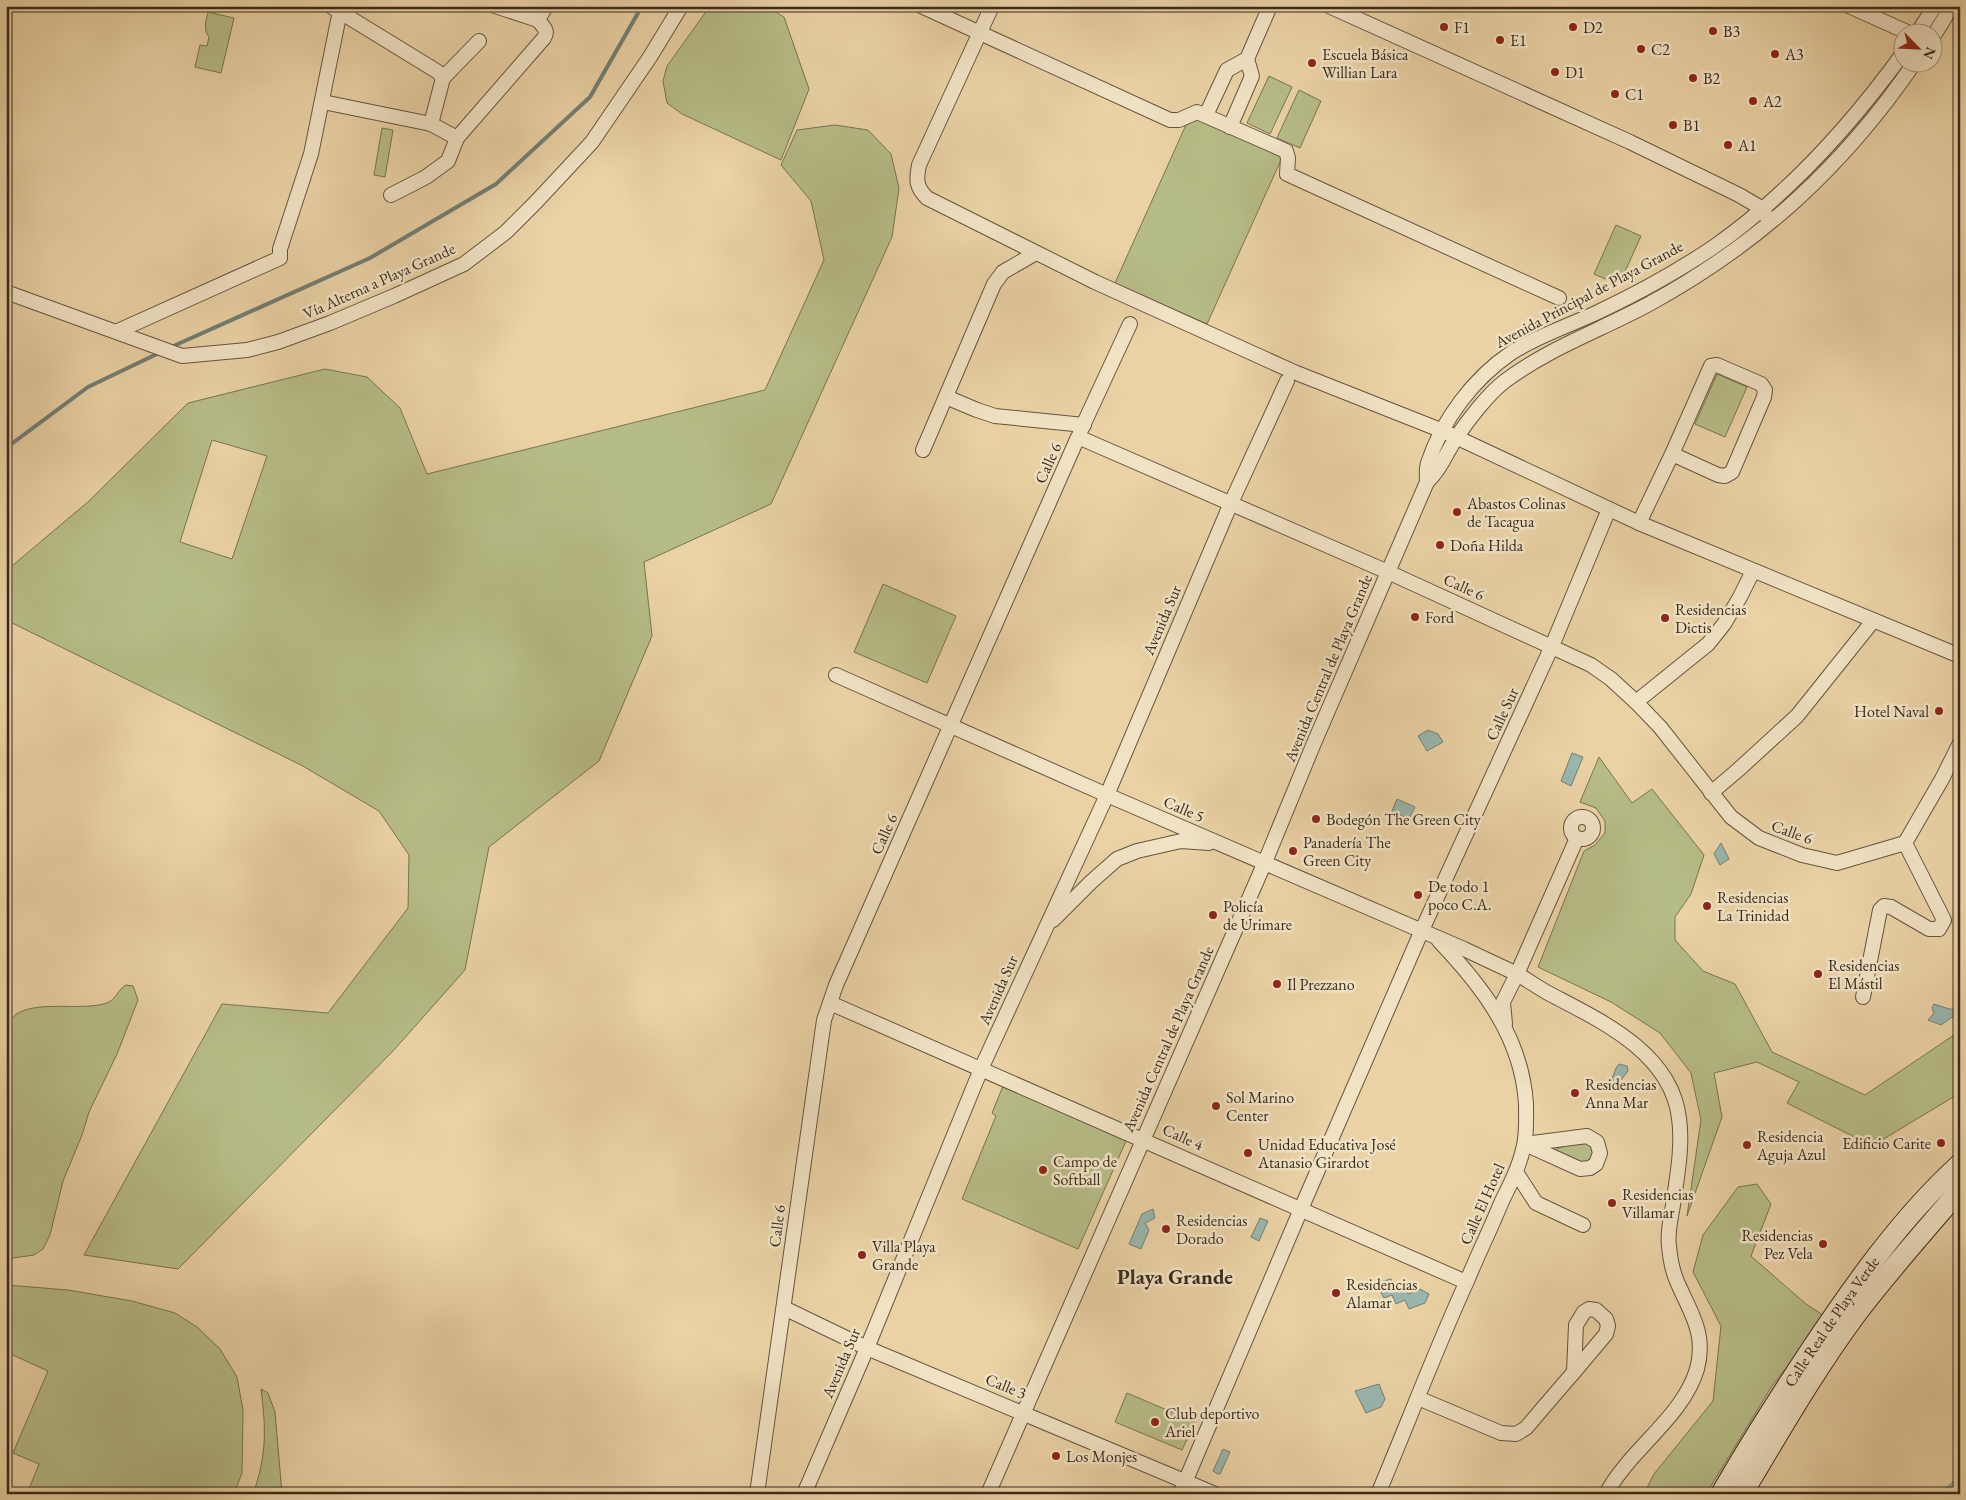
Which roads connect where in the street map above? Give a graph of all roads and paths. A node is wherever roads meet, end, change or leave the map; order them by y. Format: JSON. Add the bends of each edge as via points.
{"nodes":[{"id":1,"x":495,"y":6,"type":"edge"},
{"id":2,"x":546,"y":6,"type":"edge"},
{"id":3,"x":681,"y":6,"type":"edge"},
{"id":4,"x":921,"y":6,"type":"edge"},
{"id":5,"x":992,"y":6,"type":"edge"},
{"id":6,"x":1270,"y":6,"type":"edge"},
{"id":7,"x":1329,"y":6,"type":"edge"},
{"id":8,"x":1849,"y":6,"type":"edge"},
{"id":9,"x":1935,"y":6,"type":"edge"},
{"id":10,"x":1952,"y":6,"type":"edge"},
{"id":11,"x":338,"y":8,"type":"edge"},
{"id":12,"x":538,"y":20,"type":"junction"},
{"id":13,"x":1925,"y":22,"type":"edge"},
{"id":14,"x":1942,"y":22,"type":"edge"},
{"id":15,"x":1894,"y":26,"type":"edge"},
{"id":16,"x":980,"y":33,"type":"junction"},
{"id":17,"x":479,"y":41,"type":"dead end"},
{"id":18,"x":1247,"y":59,"type":"junction"},
{"id":19,"x":1894,"y":66,"type":"edge"},
{"id":20,"x":1908,"y":72,"type":"edge"},
{"id":21,"x":443,"y":78,"type":"junction"},
{"id":22,"x":323,"y":102,"type":"junction"},
{"id":23,"x":1206,"y":115,"type":"junction"},
{"id":24,"x":431,"y":124,"type":"junction"},
{"id":25,"x":1230,"y":127,"type":"junction"},
{"id":26,"x":457,"y":138,"type":"junction"},
{"id":27,"x":391,"y":195,"type":"dead end"},
{"id":28,"x":1763,"y":209,"type":"junction"},
{"id":29,"x":1770,"y":224,"type":"junction"},
{"id":30,"x":1036,"y":253,"type":"junction"},
{"id":31,"x":6,"y":292,"type":"edge"},
{"id":32,"x":1559,"y":298,"type":"dead end"},
{"id":33,"x":1130,"y":324,"type":"dead end"},
{"id":34,"x":118,"y":331,"type":"junction"},
{"id":35,"x":1287,"y":381,"type":"dead end"},
{"id":36,"x":946,"y":397,"type":"junction"},
{"id":37,"x":1081,"y":431,"type":"junction"},
{"id":38,"x":1443,"y":431,"type":"junction"},
{"id":39,"x":1456,"y":438,"type":"junction"},
{"id":40,"x":923,"y":450,"type":"dead end"},
{"id":41,"x":1440,"y":452,"type":"junction"},
{"id":42,"x":1672,"y":454,"type":"junction"},
{"id":43,"x":1231,"y":503,"type":"junction"},
{"id":44,"x":1609,"y":509,"type":"junction"},
{"id":45,"x":1639,"y":523,"type":"junction"},
{"id":46,"x":1753,"y":571,"type":"junction"},
{"id":47,"x":1388,"y":572,"type":"junction"},
{"id":48,"x":1873,"y":621,"type":"junction"},
{"id":49,"x":1552,"y":646,"type":"junction"},
{"id":50,"x":1960,"y":656,"type":"edge"},
{"id":51,"x":836,"y":675,"type":"dead end"},
{"id":52,"x":1636,"y":702,"type":"junction"},
{"id":53,"x":951,"y":725,"type":"junction"},
{"id":54,"x":1960,"y":743,"type":"edge"},
{"id":55,"x":1711,"y":793,"type":"junction"},
{"id":56,"x":1106,"y":795,"type":"junction"},
{"id":57,"x":1577,"y":838,"type":"dead end"},
{"id":58,"x":1223,"y":844,"type":"junction"},
{"id":59,"x":1905,"y":844,"type":"junction"},
{"id":60,"x":1265,"y":862,"type":"junction"},
{"id":61,"x":1046,"y":926,"type":"junction"},
{"id":62,"x":1428,"y":933,"type":"junction"},
{"id":63,"x":1517,"y":974,"type":"junction"},
{"id":64,"x":1863,"y":997,"type":"dead end"},
{"id":65,"x":830,"y":1003,"type":"junction"},
{"id":66,"x":1506,"y":1028,"type":"junction"},
{"id":67,"x":981,"y":1068,"type":"junction"},
{"id":68,"x":1143,"y":1139,"type":"junction"},
{"id":69,"x":1524,"y":1144,"type":"junction"},
{"id":70,"x":1960,"y":1164,"type":"edge"},
{"id":71,"x":1516,"y":1172,"type":"junction"},
{"id":72,"x":1960,"y":1190,"type":"edge"},
{"id":73,"x":1301,"y":1208,"type":"junction"},
{"id":74,"x":1583,"y":1225,"type":"dead end"},
{"id":75,"x":1466,"y":1282,"type":"junction"},
{"id":76,"x":1850,"y":1307,"type":"junction"},
{"id":77,"x":784,"y":1308,"type":"junction"},
{"id":78,"x":868,"y":1348,"type":"junction"},
{"id":79,"x":1574,"y":1372,"type":"dead end"},
{"id":80,"x":1418,"y":1398,"type":"junction"},
{"id":81,"x":1024,"y":1412,"type":"junction"},
{"id":82,"x":1751,"y":1460,"type":"junction"},
{"id":83,"x":1183,"y":1487,"type":"edge"},
{"id":84,"x":757,"y":1494,"type":"edge"},
{"id":85,"x":804,"y":1494,"type":"edge"},
{"id":86,"x":988,"y":1494,"type":"edge"},
{"id":87,"x":1215,"y":1494,"type":"edge"},
{"id":88,"x":1378,"y":1494,"type":"edge"},
{"id":89,"x":1606,"y":1494,"type":"edge"},
{"id":90,"x":1721,"y":1494,"type":"edge"},
{"id":91,"x":1742,"y":1494,"type":"edge"}],
"edges":[{"from":1,"to":12,"type":"street"},
{"from":2,"to":12,"type":"street"},
{"from":3,"to":34,"type":"street","name":"Vía Alterna a Playa Grande","via":[[592,142],[506,232],[464,264],[304,333],[247,350],[182,356]]},
{"from":4,"to":16,"type":"street"},
{"from":5,"to":16,"type":"street"},
{"from":6,"to":18,"type":"street"},
{"from":7,"to":28,"type":"street","via":[[1630,142]]},
{"from":8,"to":15,"type":"street"},
{"from":9,"to":13,"type":"street"},
{"from":10,"to":14,"type":"street"},
{"from":11,"to":21,"type":"street"},
{"from":11,"to":22,"type":"street"},
{"from":12,"to":26,"type":"street","via":[[546,30],[544,38]]},
{"from":16,"to":23,"type":"street","via":[[1170,120],[1180,120],[1197,112]]},
{"from":16,"to":30,"type":"street","via":[[920,165],[916,179],[918,189],[926,198]]},
{"from":17,"to":21,"type":"street"},
{"from":18,"to":23,"type":"street","via":[[1227,70]]},
{"from":18,"to":25,"type":"street","via":[[1252,76]]},
{"from":19,"to":28,"type":"street","name":"Avenida Principal de Playa Grande","via":[[1842,130]]},
{"from":20,"to":29,"type":"street","name":"Avenida Principal de Playa Grande","via":[[1888,101],[1823,175]]},
{"from":21,"to":24,"type":"street"},
{"from":22,"to":24,"type":"street"},
{"from":22,"to":34,"type":"street","via":[[311,154],[280,248],[280,258]]},
{"from":23,"to":25,"type":"street"},
{"from":24,"to":26,"type":"street"},
{"from":25,"to":32,"type":"street","via":[[1286,151],[1287,174]]},
{"from":26,"to":27,"type":"street","via":[[448,160],[426,177]]},
{"from":28,"to":29,"type":"street"},
{"from":28,"to":38,"type":"street","name":"Avenida Principal de Playa Grande","via":[[1686,264],[1496,364],[1466,395]]},
{"from":29,"to":39,"type":"street","name":"Avenida Principal de Playa Grande","via":[[1685,284],[1530,363],[1503,383]]},
{"from":30,"to":36,"type":"street","via":[[1004,272],[994,284]]},
{"from":30,"to":38,"type":"street","via":[[1294,372]]},
{"from":31,"to":34,"type":"street"},
{"from":33,"to":37,"type":"street"},
{"from":35,"to":43,"type":"street","name":"Avenida Sur"},
{"from":36,"to":37,"type":"street","via":[[995,416]]},
{"from":36,"to":40,"type":"street"},
{"from":37,"to":43,"type":"street","name":"Calle 6"},
{"from":37,"to":53,"type":"street","name":"Calle 6"},
{"from":38,"to":39,"type":"street"},
{"from":38,"to":41,"type":"street","name":"Avenida Principal de Playa Grande"},
{"from":39,"to":41,"type":"street","name":"Avenida Central de Playa Grande"},
{"from":39,"to":44,"type":"street"},
{"from":41,"to":47,"type":"street","name":"Avenida Central de Playa Grande","via":[[1437,473],[1427,482]]},
{"from":42,"to":42,"type":"street","via":[[1711,366],[1717,365],[1761,384],[1765,390],[1764,397],[1732,472],[1718,475]]},
{"from":42,"to":45,"type":"street"},
{"from":43,"to":47,"type":"street","name":"Calle 6"},
{"from":43,"to":56,"type":"street","name":"Avenida Sur"},
{"from":44,"to":45,"type":"street"},
{"from":44,"to":49,"type":"street","name":"Calle Sur"},
{"from":45,"to":46,"type":"street"},
{"from":46,"to":48,"type":"street"},
{"from":46,"to":52,"type":"street","via":[[1728,618],[1708,644]]},
{"from":47,"to":49,"type":"street","name":"Calle 6"},
{"from":47,"to":60,"type":"street","name":"Avenida Central de Playa Grande"},
{"from":48,"to":50,"type":"street"},
{"from":48,"to":55,"type":"street","via":[[1797,716]]},
{"from":49,"to":52,"type":"street","name":"Calle 6","via":[[1611,678]]},
{"from":49,"to":62,"type":"street","name":"Calle Sur"},
{"from":51,"to":53,"type":"street","name":"Calle 5"},
{"from":52,"to":55,"type":"street","name":"Calle 6","via":[[1660,727]]},
{"from":53,"to":56,"type":"street","name":"Calle 5"},
{"from":53,"to":65,"type":"street","name":"Calle 6"},
{"from":54,"to":59,"type":"street"},
{"from":55,"to":59,"type":"street","name":"Calle 6","via":[[1749,832],[1802,855],[1837,863]]},
{"from":56,"to":58,"type":"street","name":"Calle 5"},
{"from":56,"to":61,"type":"street","name":"Avenida Sur"},
{"from":57,"to":63,"type":"street"},
{"from":58,"to":60,"type":"street","name":"Calle 5"},
{"from":58,"to":61,"type":"street","via":[[1181,841],[1117,859]]},
{"from":59,"to":64,"type":"street","via":[[1944,920],[1939,929],[1929,930],[1884,906],[1880,910]]},
{"from":60,"to":62,"type":"street","name":"Calle 5"},
{"from":60,"to":68,"type":"street","name":"Avenida Central de Playa Grande"},
{"from":61,"to":67,"type":"street","name":"Avenida Sur"},
{"from":62,"to":63,"type":"street","name":"Calle 5"},
{"from":62,"to":66,"type":"street","name":"Calle El Hotel","via":[[1478,985]]},
{"from":62,"to":73,"type":"street","name":"Calle Sur"},
{"from":63,"to":66,"type":"street","via":[[1503,1002]]},
{"from":63,"to":89,"type":"street","name":"Calle 5","via":[[1614,1030],[1642,1051],[1672,1091],[1679,1118],[1680,1145],[1669,1242],[1675,1279],[1700,1336],[1697,1370],[1681,1400],[1627,1462]]},
{"from":65,"to":67,"type":"street","name":"Calle 4"},
{"from":65,"to":77,"type":"street","name":"Calle 6","via":[[822,1030]]},
{"from":66,"to":69,"type":"street","name":"Calle El Hotel","via":[[1518,1057],[1525,1094]]},
{"from":67,"to":68,"type":"street","name":"Calle 4"},
{"from":67,"to":78,"type":"street","name":"Avenida Sur"},
{"from":68,"to":73,"type":"street","name":"Calle 4"},
{"from":68,"to":81,"type":"street","name":"Avenida Central de Playa Grande"},
{"from":69,"to":69,"type":"street","via":[[1580,1169],[1594,1166],[1600,1153],[1597,1142],[1587,1136]]},
{"from":69,"to":71,"type":"street","name":"Calle El Hotel"},
{"from":70,"to":76,"type":"street","name":"Calle Real de Playa Verde","via":[[1907,1218]]},
{"from":71,"to":74,"type":"street","via":[[1536,1203]]},
{"from":71,"to":75,"type":"street","name":"Calle El Hotel"},
{"from":72,"to":76,"type":"street","name":"Calle Real de Playa Verde"},
{"from":73,"to":75,"type":"street","name":"Calle 4"},
{"from":73,"to":83,"type":"street","name":"Calle Sur"},
{"from":75,"to":80,"type":"street","name":"Calle El Hotel"},
{"from":76,"to":82,"type":"street","name":"Calle Real de Playa Verde"},
{"from":77,"to":78,"type":"street","name":"Calle 3"},
{"from":77,"to":84,"type":"street","name":"Calle 6"},
{"from":78,"to":81,"type":"street","name":"Calle 3"},
{"from":78,"to":85,"type":"street","name":"Avenida Sur"},
{"from":79,"to":80,"type":"street","via":[[1526,1428],[1516,1434],[1501,1434]]},
{"from":80,"to":88,"type":"street","name":"Calle El Hotel"},
{"from":81,"to":83,"type":"street","name":"Calle 3"},
{"from":81,"to":86,"type":"street","name":"Avenida Central de Playa Grande"},
{"from":82,"to":90,"type":"street","name":"Calle Real de Playa Verde"},
{"from":82,"to":91,"type":"street","name":"Calle Real de Playa Verde"},
{"from":83,"to":87,"type":"street","name":"Calle 3"}]}
